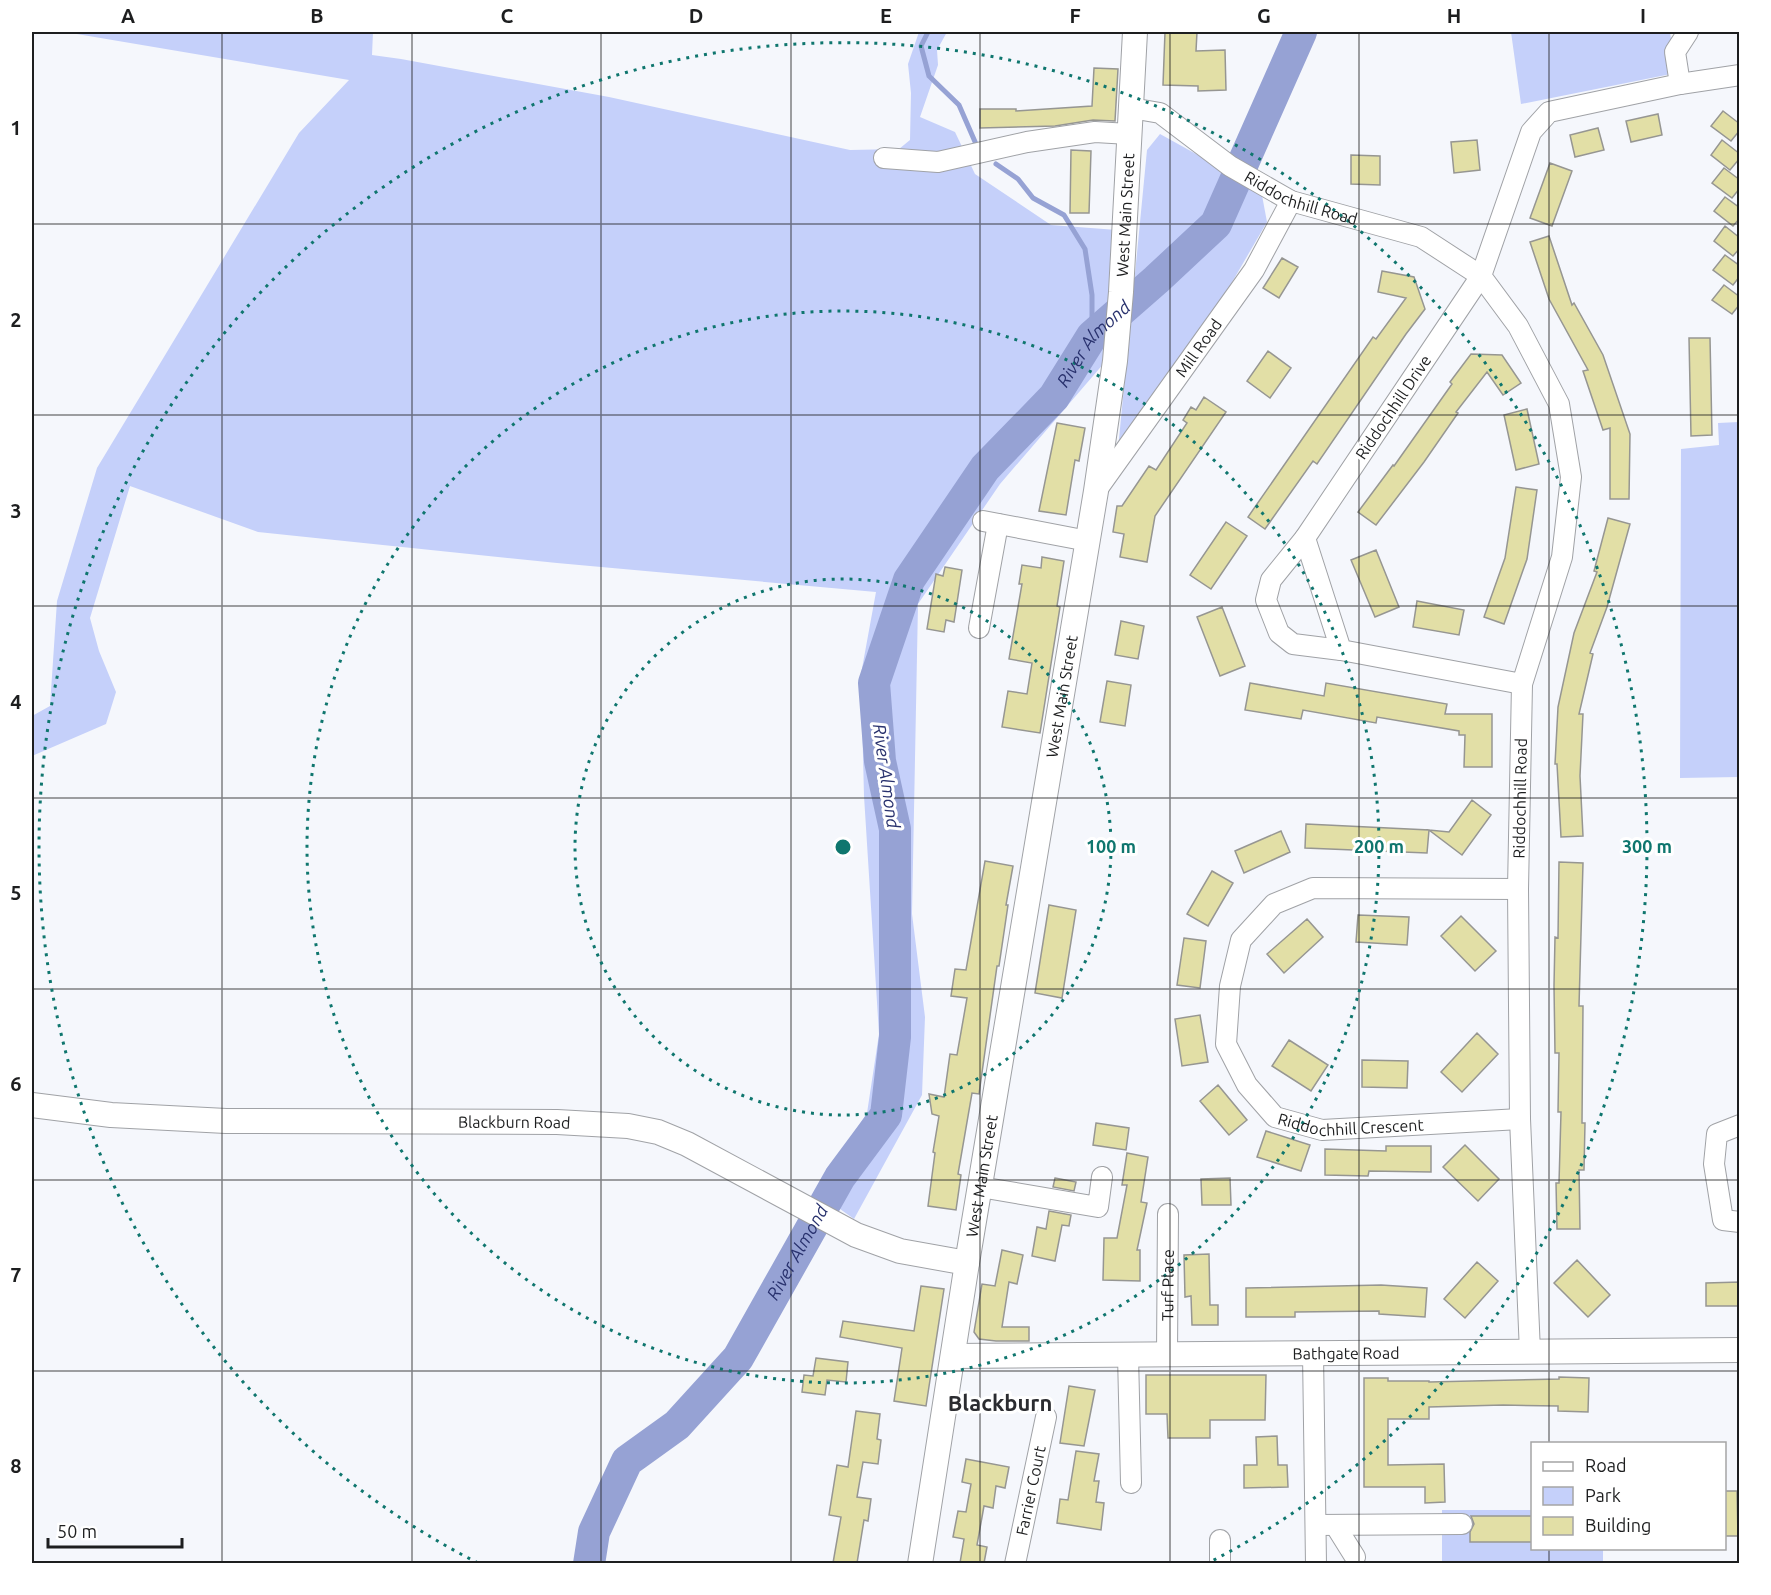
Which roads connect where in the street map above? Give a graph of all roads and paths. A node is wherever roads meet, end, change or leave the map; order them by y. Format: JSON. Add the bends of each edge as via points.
{"nodes":[{"id":1,"x":1135,"y":32,"type":"edge"},
{"id":2,"x":1688,"y":32,"type":"edge"},
{"id":3,"x":1740,"y":75,"type":"edge"},
{"id":4,"x":1680,"y":84,"type":"junction"},
{"id":5,"x":1131,"y":108,"type":"junction"},
{"id":6,"x":1129,"y":134,"type":"junction"},
{"id":7,"x":884,"y":158,"type":"dead end"},
{"id":8,"x":1291,"y":201,"type":"junction"},
{"id":9,"x":1481,"y":276,"type":"junction"},
{"id":10,"x":1096,"y":491,"type":"junction"},
{"id":11,"x":1305,"y":538,"type":"junction"},
{"id":12,"x":1088,"y":541,"type":"junction"},
{"id":13,"x":979,"y":628,"type":"dead end"},
{"id":14,"x":1341,"y":650,"type":"junction"},
{"id":15,"x":1522,"y":684,"type":"junction"},
{"id":16,"x":1518,"y":889,"type":"junction"},
{"id":17,"x":32,"y":1105,"type":"edge"},
{"id":18,"x":1520,"y":1119,"type":"junction"},
{"id":19,"x":1740,"y":1125,"type":"edge"},
{"id":20,"x":1102,"y":1177,"type":"dead end"},
{"id":21,"x":980,"y":1187,"type":"junction"},
{"id":22,"x":1168,"y":1214,"type":"dead end"},
{"id":23,"x":1740,"y":1222,"type":"edge"},
{"id":24,"x":968,"y":1263,"type":"junction"},
{"id":25,"x":1740,"y":1350,"type":"edge"},
{"id":26,"x":1530,"y":1352,"type":"junction"},
{"id":27,"x":1313,"y":1353,"type":"junction"},
{"id":28,"x":1128,"y":1355,"type":"junction"},
{"id":29,"x":1167,"y":1355,"type":"junction"},
{"id":30,"x":953,"y":1356,"type":"junction"},
{"id":31,"x":1046,"y":1417,"type":"dead end"},
{"id":32,"x":1131,"y":1484,"type":"dead end"},
{"id":33,"x":1462,"y":1524,"type":"dead end"},
{"id":34,"x":1316,"y":1525,"type":"junction"},
{"id":35,"x":1335,"y":1525,"type":"junction"},
{"id":36,"x":1220,"y":1540,"type":"dead end"},
{"id":37,"x":1356,"y":1557,"type":"dead end"},
{"id":38,"x":920,"y":1563,"type":"edge"},
{"id":39,"x":1015,"y":1563,"type":"edge"},
{"id":40,"x":1220,"y":1563,"type":"edge"},
{"id":41,"x":1316,"y":1563,"type":"edge"}],
"edges":[{"from":1,"to":5,"type":"main road","name":"West Main Street"},
{"from":2,"to":4,"type":"street","via":[[1675,52]]},
{"from":3,"to":4,"type":"street"},
{"from":4,"to":9,"type":"street","via":[[1549,112],[1531,132]]},
{"from":5,"to":6,"type":"main road","name":"West Main Street"},
{"from":5,"to":8,"type":"street","name":"Riddochhill Road","via":[[1160,113],[1230,166]]},
{"from":6,"to":7,"type":"street","via":[[1072,135],[938,162]]},
{"from":6,"to":10,"type":"main road","name":"West Main Street","via":[[1121,292]]},
{"from":8,"to":9,"type":"street","name":"Riddochhill Road","via":[[1421,237]]},
{"from":8,"to":10,"type":"street","name":"Mill Road","via":[[1254,270]]},
{"from":9,"to":11,"type":"street","name":"Riddochhill Drive"},
{"from":9,"to":15,"type":"street","name":"Riddochhill Road","via":[[1518,326],[1559,404],[1571,477],[1562,557]]},
{"from":10,"to":12,"type":"main road","name":"West Main Street"},
{"from":11,"to":14,"type":"street"},
{"from":11,"to":14,"type":"street","name":"Riddochhill Drive","via":[[1271,580],[1266,600],[1279,633],[1293,644]]},
{"from":12,"to":13,"type":"street","via":[[990,523]]},
{"from":12,"to":21,"type":"main road","name":"West Main Street"},
{"from":14,"to":15,"type":"street","name":"Riddochhill Drive"},
{"from":15,"to":16,"type":"street","name":"Riddochhill Road"},
{"from":16,"to":18,"type":"street","name":"Riddochhill Road"},
{"from":16,"to":18,"type":"street","name":"Riddochhill Crescent","via":[[1313,888],[1274,904],[1241,940],[1230,986],[1226,1044],[1247,1085],[1275,1117],[1322,1130]]},
{"from":17,"to":24,"type":"main road","name":"Blackburn Road","via":[[111,1115],[226,1121],[557,1122],[628,1126],[658,1132],[687,1144],[856,1235],[900,1251]]},
{"from":18,"to":26,"type":"street","name":"Riddochhill Road"},
{"from":19,"to":23,"type":"street","via":[[1717,1134],[1714,1164],[1723,1220]]},
{"from":20,"to":21,"type":"street","via":[[1098,1207]]},
{"from":21,"to":24,"type":"main road","name":"West Main Street"},
{"from":22,"to":29,"type":"street","name":"Turf Place"},
{"from":24,"to":30,"type":"main road","name":"West Main Street"},
{"from":25,"to":26,"type":"main road","name":"Bathgate Road"},
{"from":26,"to":27,"type":"main road","name":"Bathgate Road"},
{"from":27,"to":29,"type":"main road","name":"Bathgate Road"},
{"from":27,"to":34,"type":"street"},
{"from":28,"to":29,"type":"main road","name":"Bathgate Road"},
{"from":28,"to":30,"type":"main road","name":"Bathgate Road"},
{"from":28,"to":32,"type":"street"},
{"from":30,"to":38,"type":"main road","name":"West Main Street"},
{"from":31,"to":39,"type":"street","name":"Farrier Court"},
{"from":33,"to":35,"type":"street"},
{"from":34,"to":35,"type":"street"},
{"from":34,"to":41,"type":"street"},
{"from":35,"to":37,"type":"street"},
{"from":36,"to":40,"type":"street"}]}
